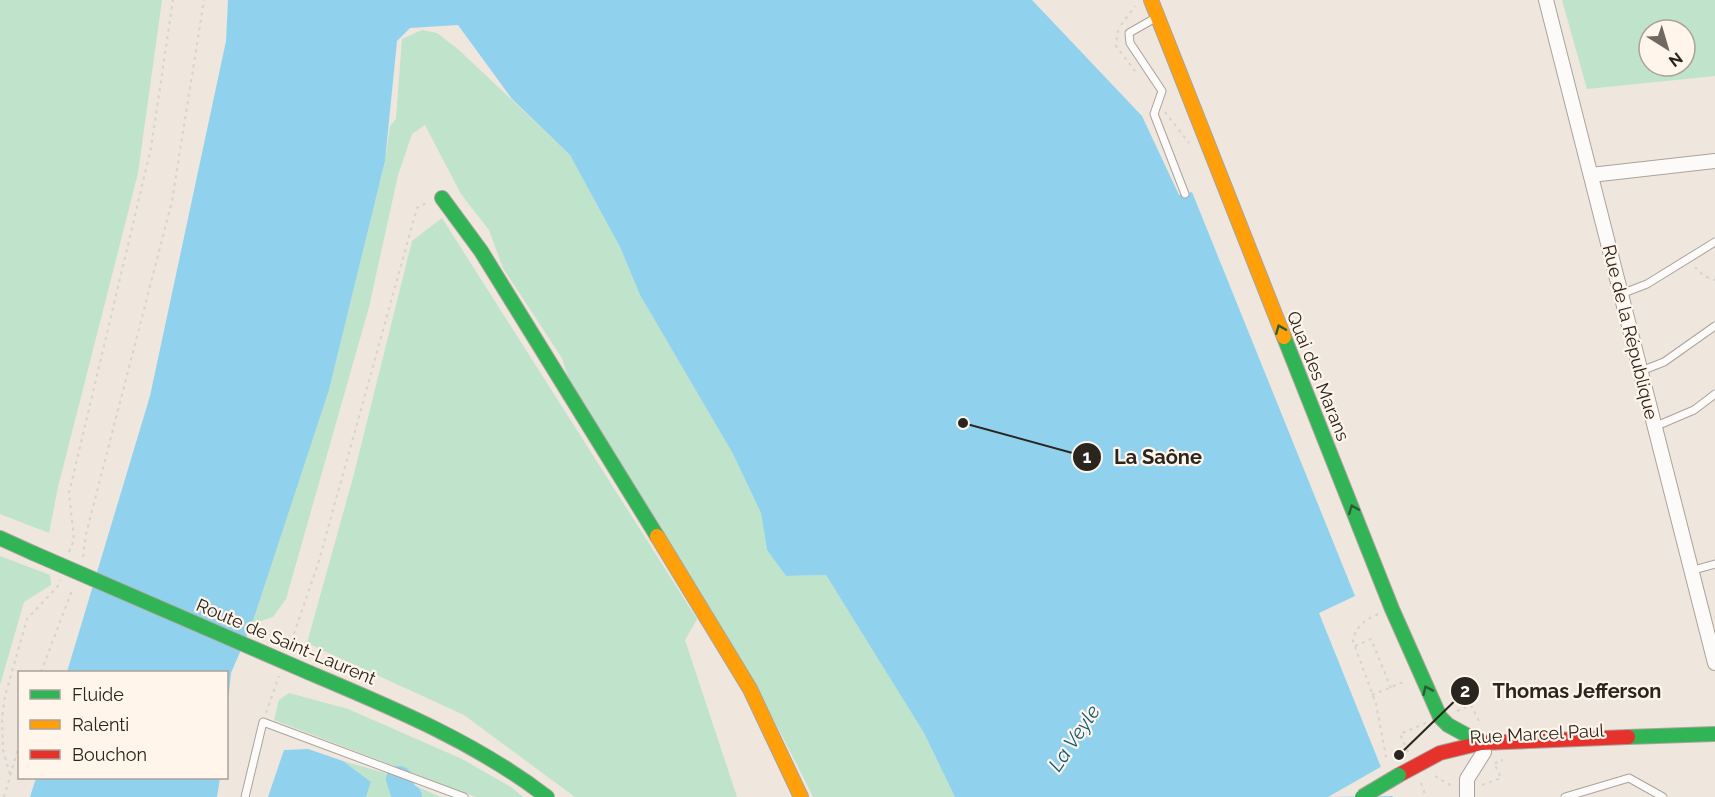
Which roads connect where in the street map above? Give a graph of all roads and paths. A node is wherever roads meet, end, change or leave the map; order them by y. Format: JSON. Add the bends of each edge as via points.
{"nodes":[{"id":1,"x":173,"y":0,"type":"edge"},
{"id":2,"x":204,"y":0,"type":"edge"},
{"id":3,"x":1151,"y":0,"type":"edge"},
{"id":4,"x":1546,"y":0,"type":"edge"},
{"id":5,"x":1157,"y":17,"type":"junction"},
{"id":6,"x":1715,"y":161,"type":"edge"},
{"id":7,"x":1592,"y":175,"type":"junction"},
{"id":8,"x":1185,"y":194,"type":"dead end"},
{"id":9,"x":442,"y":198,"type":"joint"},
{"id":10,"x":1715,"y":242,"type":"edge"},
{"id":11,"x":1687,"y":258,"type":"junction"},
{"id":12,"x":1715,"y":280,"type":"edge"},
{"id":13,"x":1621,"y":294,"type":"junction"},
{"id":14,"x":1715,"y":326,"type":"edge"},
{"id":15,"x":1640,"y":371,"type":"junction"},
{"id":16,"x":1715,"y":394,"type":"edge"},
{"id":17,"x":1654,"y":427,"type":"junction"},
{"id":18,"x":0,"y":538,"type":"edge"},
{"id":19,"x":67,"y":558,"type":"dead end"},
{"id":20,"x":81,"y":562,"type":"dead end"},
{"id":21,"x":1715,"y":564,"type":"edge"},
{"id":22,"x":1690,"y":571,"type":"junction"},
{"id":23,"x":61,"y":577,"type":"dead end"},
{"id":24,"x":75,"y":581,"type":"dead end"},
{"id":25,"x":1385,"y":611,"type":"dead end"},
{"id":26,"x":1354,"y":646,"type":"junction"},
{"id":27,"x":287,"y":654,"type":"dead end"},
{"id":28,"x":1715,"y":663,"type":"edge"},
{"id":29,"x":283,"y":666,"type":"dead end"},
{"id":30,"x":40,"y":671,"type":"edge"},
{"id":31,"x":1372,"y":695,"type":"junction"},
{"id":32,"x":263,"y":722,"type":"junction"},
{"id":33,"x":1428,"y":722,"type":"dead end"},
{"id":34,"x":1715,"y":734,"type":"edge"},
{"id":35,"x":1715,"y":745,"type":"edge"},
{"id":36,"x":1482,"y":747,"type":"junction"},
{"id":37,"x":18,"y":748,"type":"edge"},
{"id":38,"x":1410,"y":758,"type":"dead end"},
{"id":39,"x":1387,"y":764,"type":"dead end"},
{"id":40,"x":10,"y":774,"type":"junction"},
{"id":41,"x":1428,"y":776,"type":"dead end"},
{"id":42,"x":1418,"y":778,"type":"dead end"},
{"id":43,"x":1454,"y":789,"type":"dead end"},
{"id":44,"x":4,"y":797,"type":"edge"},
{"id":45,"x":245,"y":797,"type":"edge"},
{"id":46,"x":464,"y":797,"type":"edge"},
{"id":47,"x":548,"y":797,"type":"edge"},
{"id":48,"x":801,"y":797,"type":"edge"},
{"id":49,"x":1362,"y":797,"type":"edge"},
{"id":50,"x":1426,"y":797,"type":"edge"},
{"id":51,"x":1467,"y":797,"type":"edge"},
{"id":52,"x":1564,"y":797,"type":"edge"},
{"id":53,"x":1664,"y":797,"type":"edge"}],
"edges":[{"from":1,"to":19,"type":"path","via":[[152,148],[69,493],[74,540]]},
{"from":2,"to":20,"type":"path","via":[[172,201]]},
{"from":3,"to":5,"type":"street","name":"Quai des Marans"},
{"from":4,"to":7,"type":"street","name":"Rue de la République"},
{"from":5,"to":8,"type":"lane","via":[[1129,33],[1130,43],[1162,91],[1154,114]]},
{"from":36,"to":5,"type":"street","name":"Quai des Marans","one_way":true,"via":[[1440,717],[1392,609]]},
{"from":6,"to":7,"type":"street"},
{"from":7,"to":13,"type":"street","name":"Rue de la République"},
{"from":9,"to":27,"type":"path","via":[[417,208],[318,564]]},
{"from":9,"to":48,"type":"street","via":[[481,251],[709,619],[750,689]]},
{"from":10,"to":11,"type":"lane"},
{"from":11,"to":12,"type":"path","via":[[1704,276]]},
{"from":11,"to":13,"type":"lane","via":[[1647,284]]},
{"from":13,"to":15,"type":"street","name":"Rue de la République"},
{"from":14,"to":15,"type":"lane","via":[[1664,362]]},
{"from":15,"to":17,"type":"street","name":"Rue de la République"},
{"from":16,"to":17,"type":"lane","via":[[1694,410]]},
{"from":17,"to":22,"type":"street","name":"Rue de la République"},
{"from":18,"to":47,"type":"street","name":"Route de Saint-Laurent","bridge":true,"via":[[463,741],[525,778]]},
{"from":21,"to":22,"type":"lane"},
{"from":22,"to":28,"type":"street","name":"Rue de la République"},
{"from":23,"to":40,"type":"path","via":[[58,586],[27,619],[6,696],[3,750]]},
{"from":24,"to":30,"type":"path"},
{"from":25,"to":26,"type":"path","via":[[1356,630]]},
{"from":26,"to":31,"type":"path"},
{"from":26,"to":31,"type":"path","via":[[1371,639],[1391,688]]},
{"from":29,"to":32,"type":"path"},
{"from":31,"to":39,"type":"path"},
{"from":32,"to":45,"type":"lane"},
{"from":32,"to":46,"type":"lane"},
{"from":33,"to":38,"type":"path","via":[[1400,734]]},
{"from":34,"to":36,"type":"street","name":"Rue Marcel Paul"},
{"from":35,"to":36,"type":"street","name":"Rue Marcel Paul"},
{"from":36,"to":49,"type":"street","name":"Rue Marcel Paul","bridge":true,"via":[[1440,753]]},
{"from":36,"to":51,"type":"street","via":[[1467,779]]},
{"from":37,"to":40,"type":"path"},
{"from":40,"to":44,"type":"path"},
{"from":41,"to":43,"type":"path","via":[[1438,776]]},
{"from":42,"to":50,"type":"path"},
{"from":52,"to":53,"type":"lane","via":[[1629,778]]}]}
